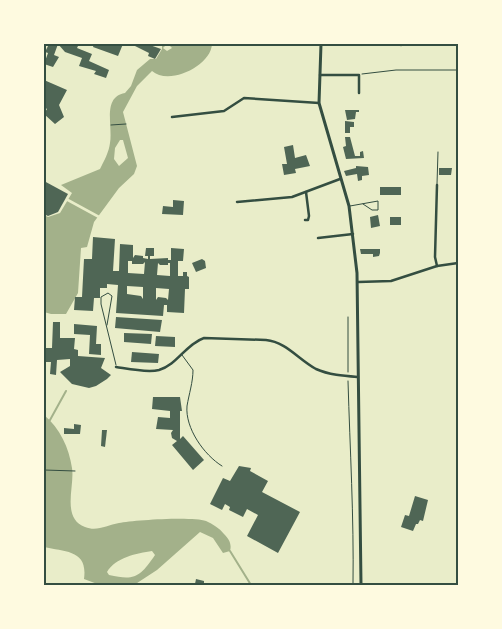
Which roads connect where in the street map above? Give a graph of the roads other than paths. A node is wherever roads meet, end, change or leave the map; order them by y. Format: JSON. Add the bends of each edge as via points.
{"nodes":[{"id":1,"x":321,"y":44,"type":"edge"},
{"id":2,"x":319,"y":75,"type":"junction"},
{"id":3,"x":359,"y":93,"type":"dead end"},
{"id":4,"x":319,"y":102,"type":"junction"},
{"id":5,"x":172,"y":117,"type":"dead end"},
{"id":6,"x":438,"y":152,"type":"dead end"},
{"id":7,"x":340,"y":179,"type":"junction"},
{"id":8,"x":437,"y":185,"type":"joint"},
{"id":9,"x":306,"y":192,"type":"junction"},
{"id":10,"x":236,"y":202,"type":"dead end"},
{"id":11,"x":363,"y":204,"type":"junction"},
{"id":12,"x":349,"y":206,"type":"junction"},
{"id":13,"x":305,"y":220,"type":"dead end"},
{"id":14,"x":353,"y":234,"type":"junction"},
{"id":15,"x":318,"y":238,"type":"dead end"},
{"id":16,"x":458,"y":263,"type":"edge"},
{"id":17,"x":437,"y":266,"type":"junction"},
{"id":18,"x":358,"y":282,"type":"junction"},
{"id":19,"x":107,"y":326,"type":"junction"},
{"id":20,"x":181,"y":354,"type":"junction"},
{"id":21,"x":116,"y":367,"type":"joint"},
{"id":22,"x":358,"y":377,"type":"junction"},
{"id":23,"x":222,"y":466,"type":"dead end"},
{"id":24,"x":361,"y":585,"type":"edge"}],
"edges":[{"from":1,"to":2,"type":"street"},
{"from":2,"to":3,"type":"street","via":[[359,75]]},
{"from":2,"to":4,"type":"street"},
{"from":4,"to":5,"type":"street","via":[[244,98],[224,111]]},
{"from":4,"to":7,"type":"street"},
{"from":6,"to":8,"type":"lane"},
{"from":7,"to":9,"type":"street"},
{"from":7,"to":12,"type":"street"},
{"from":8,"to":17,"type":"street"},
{"from":9,"to":10,"type":"street","via":[[292,197]]},
{"from":9,"to":13,"type":"street","via":[[309,216]]},
{"from":11,"to":11,"type":"lane","via":[[378,201],[378,210],[372,210]]},
{"from":11,"to":12,"type":"lane"},
{"from":12,"to":14,"type":"street"},
{"from":14,"to":15,"type":"street"},
{"from":14,"to":18,"type":"street"},
{"from":16,"to":17,"type":"street"},
{"from":17,"to":18,"type":"street","via":[[391,281]]},
{"from":18,"to":22,"type":"street"},
{"from":19,"to":19,"type":"lane","via":[[102,316],[101,300],[108,293],[113,301]]},
{"from":19,"to":21,"type":"lane"},
{"from":20,"to":21,"type":"street","via":[[166,368],[158,370]]},
{"from":20,"to":22,"type":"street","via":[[204,338],[276,341],[326,373]]},
{"from":20,"to":23,"type":"lane","via":[[193,370],[187,407],[189,424],[199,442]]},
{"from":22,"to":24,"type":"street"}]}
